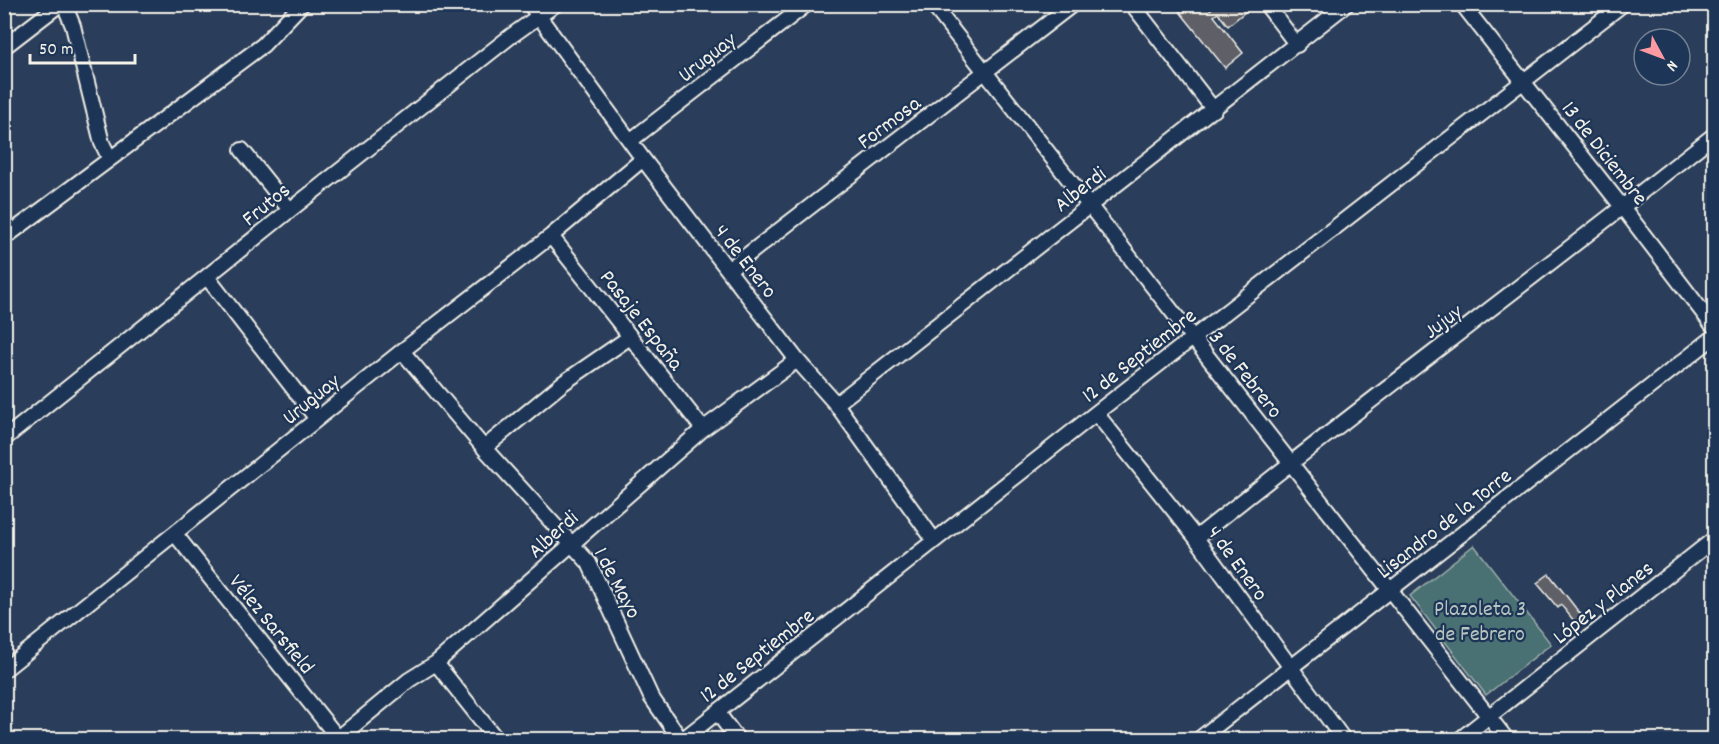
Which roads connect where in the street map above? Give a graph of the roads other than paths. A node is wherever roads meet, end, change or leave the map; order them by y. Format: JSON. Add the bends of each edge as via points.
{"nodes":[{"id":1,"x":62,"y":4,"type":"edge"},
{"id":2,"x":302,"y":4,"type":"edge"},
{"id":3,"x":530,"y":4,"type":"edge"},
{"id":4,"x":556,"y":4,"type":"edge"},
{"id":5,"x":807,"y":4,"type":"edge"},
{"id":6,"x":932,"y":4,"type":"edge"},
{"id":7,"x":1073,"y":4,"type":"edge"},
{"id":8,"x":1131,"y":4,"type":"edge"},
{"id":9,"x":1266,"y":4,"type":"edge"},
{"id":10,"x":1347,"y":4,"type":"edge"},
{"id":11,"x":1462,"y":4,"type":"edge"},
{"id":12,"x":1623,"y":4,"type":"edge"},
{"id":13,"x":539,"y":16,"type":"junction"},
{"id":14,"x":1297,"y":45,"type":"junction"},
{"id":15,"x":4,"y":47,"type":"edge"},
{"id":16,"x":985,"y":73,"type":"junction"},
{"id":17,"x":1523,"y":81,"type":"junction"},
{"id":18,"x":1214,"y":110,"type":"junction"},
{"id":19,"x":1714,"y":135,"type":"edge"},
{"id":20,"x":630,"y":141,"type":"junction"},
{"id":21,"x":242,"y":150,"type":"dead end"},
{"id":22,"x":110,"y":159,"type":"junction"},
{"id":23,"x":643,"y":159,"type":"junction"},
{"id":24,"x":1090,"y":205,"type":"junction"},
{"id":25,"x":1623,"y":208,"type":"junction"},
{"id":26,"x":290,"y":210,"type":"junction"},
{"id":27,"x":551,"y":236,"type":"junction"},
{"id":28,"x":4,"y":238,"type":"edge"},
{"id":29,"x":728,"y":270,"type":"junction"},
{"id":30,"x":207,"y":277,"type":"junction"},
{"id":31,"x":1714,"y":327,"type":"edge"},
{"id":32,"x":630,"y":337,"type":"junction"},
{"id":33,"x":1714,"y":337,"type":"edge"},
{"id":34,"x":1193,"y":338,"type":"junction"},
{"id":35,"x":402,"y":351,"type":"junction"},
{"id":36,"x":797,"y":360,"type":"junction"},
{"id":37,"x":836,"y":404,"type":"junction"},
{"id":38,"x":1096,"y":413,"type":"junction"},
{"id":39,"x":318,"y":419,"type":"junction"},
{"id":40,"x":703,"y":429,"type":"junction"},
{"id":41,"x":4,"y":439,"type":"edge"},
{"id":42,"x":484,"y":448,"type":"junction"},
{"id":43,"x":1291,"y":462,"type":"junction"},
{"id":44,"x":175,"y":534,"type":"junction"},
{"id":45,"x":1196,"y":538,"type":"junction"},
{"id":46,"x":934,"y":540,"type":"junction"},
{"id":47,"x":1714,"y":540,"type":"edge"},
{"id":48,"x":572,"y":543,"type":"junction"},
{"id":49,"x":1390,"y":590,"type":"junction"},
{"id":50,"x":436,"y":663,"type":"junction"},
{"id":51,"x":1291,"y":667,"type":"junction"},
{"id":52,"x":4,"y":670,"type":"edge"},
{"id":53,"x":717,"y":712,"type":"junction"},
{"id":54,"x":1489,"y":716,"type":"junction"},
{"id":55,"x":337,"y":739,"type":"edge"},
{"id":56,"x":497,"y":740,"type":"edge"},
{"id":57,"x":681,"y":740,"type":"edge"},
{"id":58,"x":738,"y":740,"type":"edge"},
{"id":59,"x":1198,"y":740,"type":"edge"},
{"id":60,"x":1344,"y":740,"type":"edge"},
{"id":61,"x":1459,"y":740,"type":"edge"},
{"id":62,"x":1507,"y":740,"type":"edge"}],
"edges":[{"from":1,"to":15,"type":"street"},
{"from":1,"to":22,"type":"street","via":[[73,26],[102,142]]},
{"from":2,"to":22,"type":"street","via":[[263,45]]},
{"from":3,"to":13,"type":"street","name":"4 de Enero"},
{"from":4,"to":13,"type":"street","name":"Frutos"},
{"from":5,"to":20,"type":"street","name":"Uruguay"},
{"from":6,"to":16,"type":"street","name":"3 de Febrero"},
{"from":7,"to":16,"type":"street","name":"Formosa"},
{"from":8,"to":18,"type":"street"},
{"from":9,"to":14,"type":"street"},
{"from":10,"to":14,"type":"street","name":"Alberdi"},
{"from":11,"to":17,"type":"street","name":"13 de Diciembre"},
{"from":12,"to":17,"type":"street","name":"12 de Septiembre"},
{"from":13,"to":20,"type":"street","name":"4 de Enero"},
{"from":13,"to":26,"type":"street","name":"Frutos"},
{"from":14,"to":18,"type":"street","name":"Alberdi"},
{"from":16,"to":24,"type":"street","name":"3 de Febrero"},
{"from":16,"to":29,"type":"street","name":"Formosa"},
{"from":17,"to":25,"type":"street","name":"13 de Diciembre"},
{"from":17,"to":34,"type":"street","name":"12 de Septiembre"},
{"from":18,"to":24,"type":"street","name":"Alberdi"},
{"from":19,"to":25,"type":"street","name":"Jujuy"},
{"from":20,"to":23,"type":"street","name":"4 de Enero"},
{"from":21,"to":26,"type":"street"},
{"from":22,"to":28,"type":"street"},
{"from":23,"to":27,"type":"street","name":"Uruguay"},
{"from":23,"to":29,"type":"street","name":"4 de Enero"},
{"from":24,"to":34,"type":"street","name":"3 de Febrero"},
{"from":24,"to":37,"type":"street","name":"Alberdi"},
{"from":25,"to":31,"type":"street","name":"13 de Diciembre"},
{"from":25,"to":43,"type":"street","name":"Jujuy"},
{"from":26,"to":30,"type":"street","name":"Frutos"},
{"from":27,"to":32,"type":"street","name":"Pasaje España"},
{"from":27,"to":35,"type":"street","name":"Uruguay"},
{"from":29,"to":36,"type":"street","name":"4 de Enero"},
{"from":30,"to":39,"type":"street"},
{"from":30,"to":41,"type":"street","name":"Frutos"},
{"from":32,"to":40,"type":"street","name":"Pasaje España"},
{"from":32,"to":42,"type":"street","via":[[563,383]]},
{"from":33,"to":49,"type":"street","name":"Lisandro de la Torre"},
{"from":34,"to":38,"type":"street","name":"12 de Septiembre"},
{"from":34,"to":43,"type":"street","name":"3 de Febrero"},
{"from":35,"to":39,"type":"street","name":"Uruguay"},
{"from":35,"to":42,"type":"street","name":"1 de Mayo"},
{"from":36,"to":37,"type":"street","name":"4 de Enero"},
{"from":36,"to":40,"type":"street","name":"Alberdi"},
{"from":37,"to":46,"type":"street","name":"4 de Enero"},
{"from":38,"to":45,"type":"street","name":"4 de Enero"},
{"from":38,"to":46,"type":"street","name":"12 de Septiembre"},
{"from":39,"to":44,"type":"street","name":"Uruguay"},
{"from":40,"to":48,"type":"street","name":"Alberdi"},
{"from":42,"to":48,"type":"street","name":"1 de Mayo"},
{"from":43,"to":45,"type":"street","name":"Jujuy"},
{"from":43,"to":49,"type":"street","name":"3 de Febrero"},
{"from":44,"to":52,"type":"street","name":"Uruguay"},
{"from":44,"to":55,"type":"street","name":"Vélez Sarsfield"},
{"from":45,"to":51,"type":"street","name":"4 de Enero"},
{"from":46,"to":53,"type":"street","name":"12 de Septiembre"},
{"from":47,"to":54,"type":"street","name":"López y Planes"},
{"from":48,"to":50,"type":"street","name":"Alberdi"},
{"from":48,"to":57,"type":"street","name":"1 de Mayo","via":[[595,573],[651,697]]},
{"from":49,"to":51,"type":"street","name":"Lisandro de la Torre"},
{"from":49,"to":54,"type":"street","name":"3 de Febrero"},
{"from":50,"to":55,"type":"street","name":"Alberdi"},
{"from":50,"to":56,"type":"street"},
{"from":51,"to":59,"type":"street","name":"Lisandro de la Torre"},
{"from":51,"to":60,"type":"street","name":"4 de Enero"},
{"from":53,"to":57,"type":"street","name":"12 de Septiembre"},
{"from":53,"to":58,"type":"street"},
{"from":54,"to":61,"type":"street","name":"López y Planes"},
{"from":54,"to":62,"type":"street","name":"3 de Febrero"}]}
